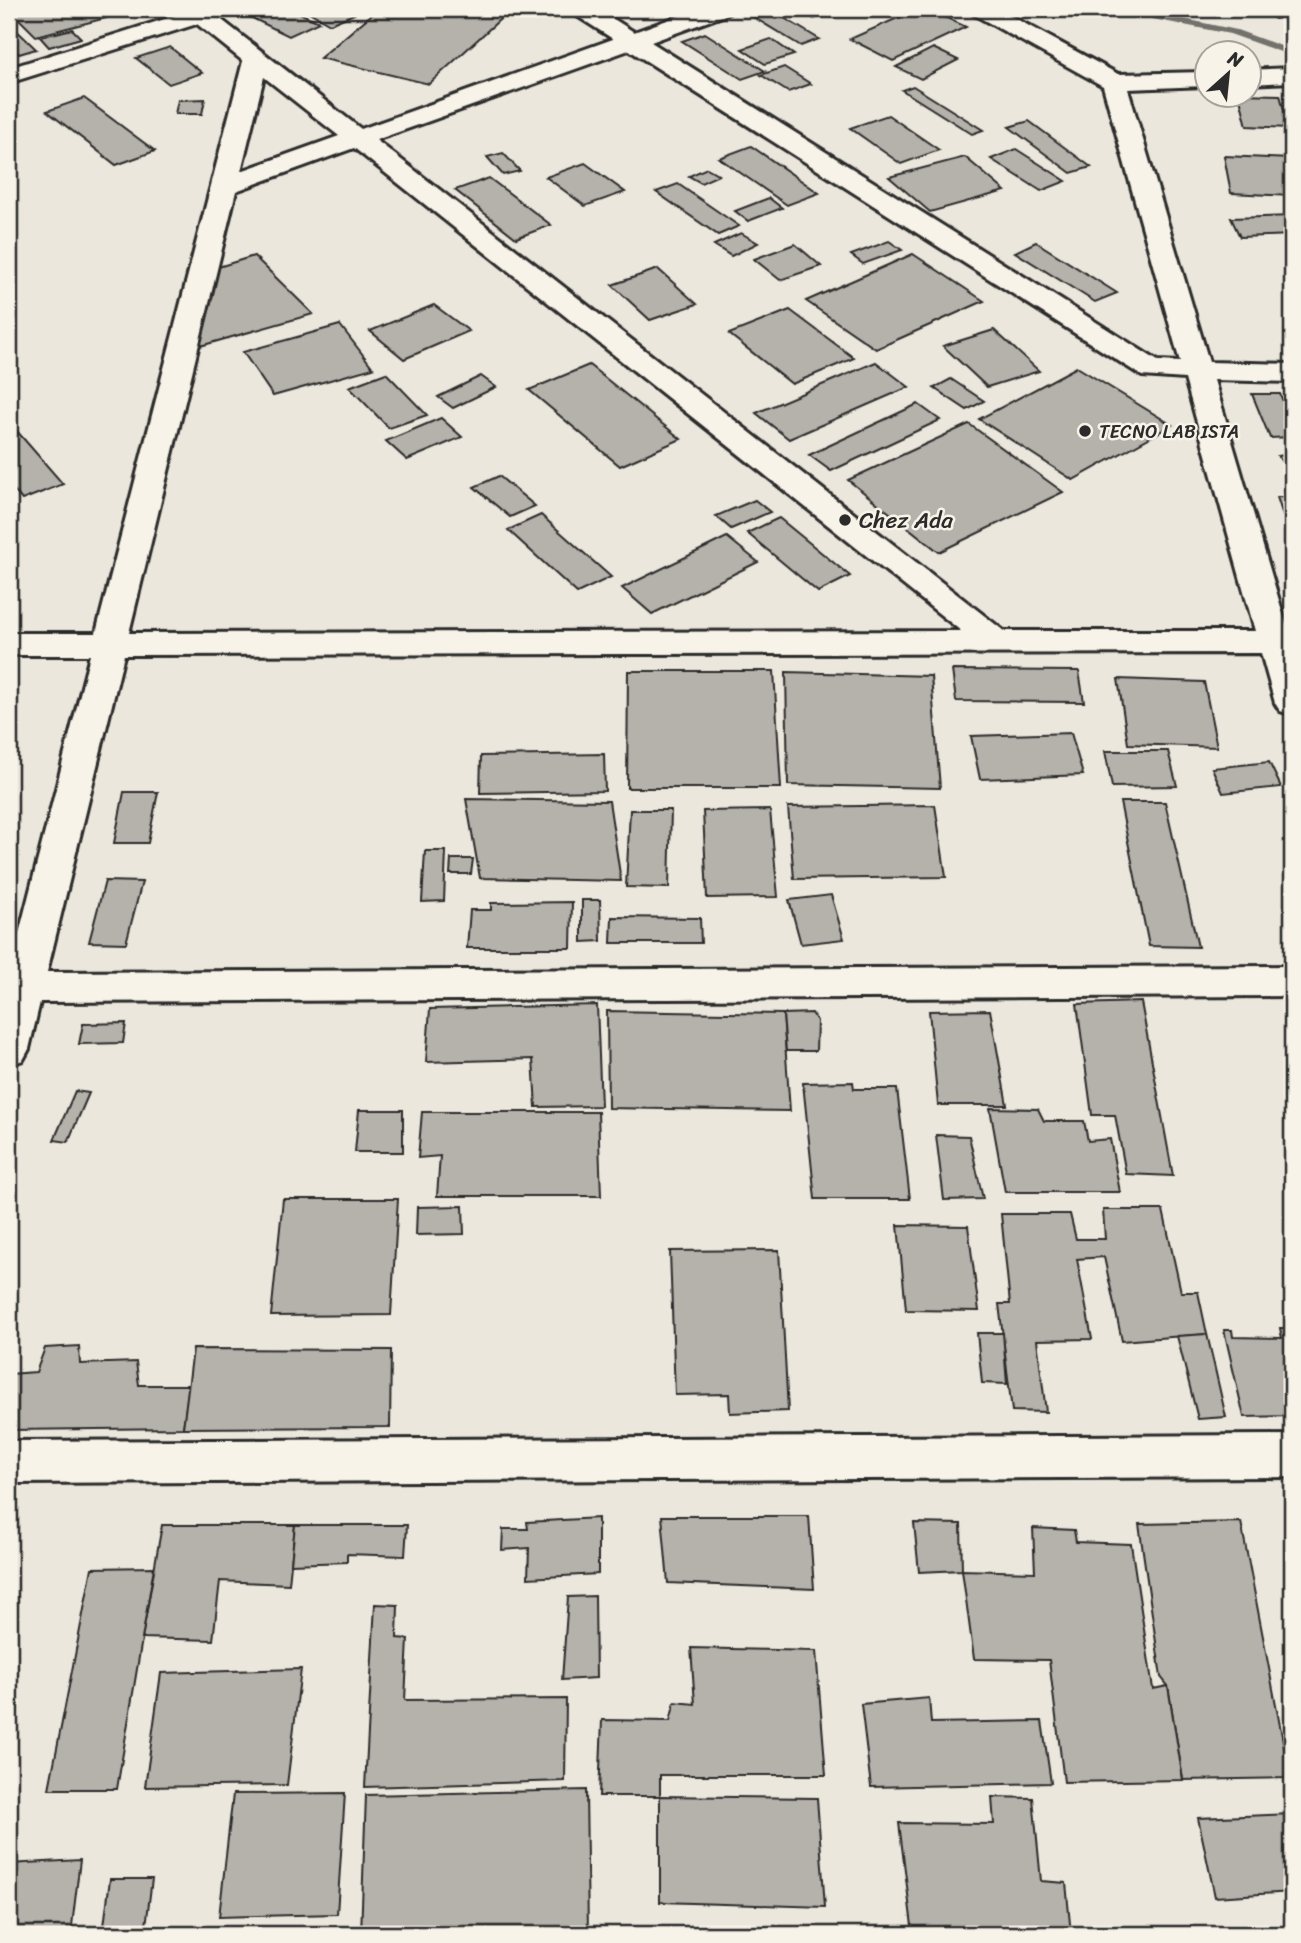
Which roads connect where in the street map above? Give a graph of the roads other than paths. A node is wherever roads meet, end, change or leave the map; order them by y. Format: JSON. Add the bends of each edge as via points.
{"nodes":[{"id":1,"x":582,"y":9,"type":"edge"},
{"id":2,"x":720,"y":9,"type":"edge"},
{"id":3,"x":981,"y":9,"type":"edge"},
{"id":4,"x":205,"y":11,"type":"edge"},
{"id":5,"x":632,"y":40,"type":"junction"},
{"id":6,"x":256,"y":58,"type":"junction"},
{"id":7,"x":1292,"y":75,"type":"edge"},
{"id":8,"x":9,"y":76,"type":"edge"},
{"id":9,"x":1262,"y":76,"type":"edge"},
{"id":10,"x":1192,"y":79,"type":"edge"},
{"id":11,"x":1114,"y":82,"type":"junction"},
{"id":12,"x":359,"y":138,"type":"junction"},
{"id":13,"x":224,"y":186,"type":"junction"},
{"id":14,"x":1196,"y":371,"type":"junction"},
{"id":15,"x":1292,"y":373,"type":"edge"},
{"id":16,"x":1284,"y":642,"type":"edge"},
{"id":17,"x":997,"y":643,"type":"junction"},
{"id":18,"x":9,"y":644,"type":"edge"},
{"id":19,"x":110,"y":644,"type":"junction"},
{"id":20,"x":1292,"y":703,"type":"edge"},
{"id":21,"x":1292,"y":981,"type":"edge"},
{"id":22,"x":24,"y":987,"type":"junction"},
{"id":23,"x":9,"y":1049,"type":"edge"},
{"id":24,"x":1292,"y":1455,"type":"edge"},
{"id":25,"x":9,"y":1462,"type":"edge"}],
"edges":[{"from":1,"to":5,"type":"street"},
{"from":2,"to":5,"type":"street"},
{"from":3,"to":11,"type":"street"},
{"from":4,"to":6,"type":"street"},
{"from":4,"to":8,"type":"street"},
{"from":5,"to":12,"type":"street"},
{"from":5,"to":14,"type":"street","via":[[1152,370]]},
{"from":6,"to":12,"type":"street"},
{"from":6,"to":13,"type":"street"},
{"from":7,"to":9,"type":"street"},
{"from":10,"to":11,"type":"street"},
{"from":11,"to":14,"type":"street"},
{"from":12,"to":13,"type":"street"},
{"from":12,"to":17,"type":"street"},
{"from":13,"to":19,"type":"street"},
{"from":14,"to":15,"type":"street"},
{"from":14,"to":16,"type":"street"},
{"from":16,"to":17,"type":"street"},
{"from":16,"to":20,"type":"street"},
{"from":17,"to":19,"type":"street"},
{"from":18,"to":19,"type":"street"},
{"from":19,"to":22,"type":"street"},
{"from":21,"to":22,"type":"street"},
{"from":22,"to":23,"type":"street"},
{"from":24,"to":25,"type":"street"}]}
